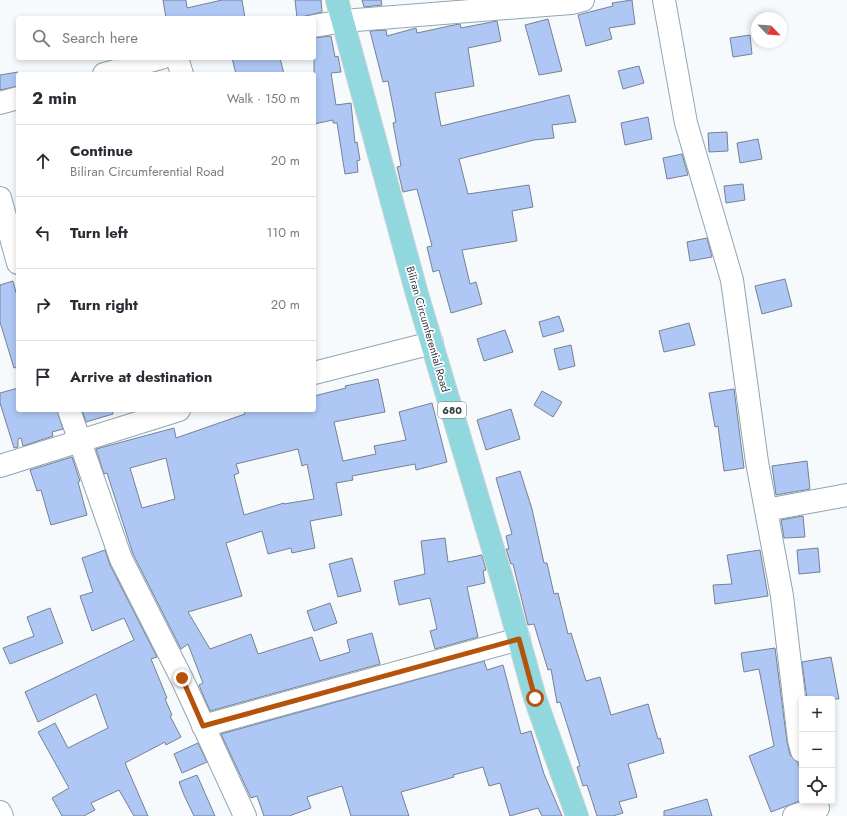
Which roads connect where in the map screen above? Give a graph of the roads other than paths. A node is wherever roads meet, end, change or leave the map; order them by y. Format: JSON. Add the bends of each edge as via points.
{"nodes":[{"id":1,"x":337,"y":0,"type":"edge"},
{"id":2,"x":583,"y":0,"type":"edge"},
{"id":3,"x":664,"y":0,"type":"edge"},
{"id":4,"x":342,"y":21,"type":"junction"},
{"id":5,"x":316,"y":26,"type":"edge"},
{"id":6,"x":154,"y":60,"type":"edge"},
{"id":7,"x":178,"y":60,"type":"edge"},
{"id":8,"x":111,"y":72,"type":"edge"},
{"id":9,"x":181,"y":72,"type":"edge"},
{"id":10,"x":16,"y":99,"type":"edge"},
{"id":11,"x":0,"y":103,"type":"edge"},
{"id":12,"x":0,"y":198,"type":"edge"},
{"id":13,"x":16,"y":256,"type":"edge"},
{"id":14,"x":432,"y":343,"type":"junction"},
{"id":15,"x":316,"y":372,"type":"edge"},
{"id":16,"x":70,"y":412,"type":"edge"},
{"id":17,"x":172,"y":412,"type":"edge"},
{"id":18,"x":80,"y":440,"type":"junction"},
{"id":19,"x":0,"y":466,"type":"edge"},
{"id":20,"x":847,"y":495,"type":"edge"},
{"id":21,"x":766,"y":510,"type":"junction"},
{"id":22,"x":519,"y":639,"type":"junction"},
{"id":23,"x":203,"y":726,"type":"junction"},
{"id":24,"x":799,"y":740,"type":"edge"},
{"id":25,"x":818,"y":808,"type":"edge"},
{"id":26,"x":0,"y":812,"type":"edge"},
{"id":27,"x":2,"y":816,"type":"edge"},
{"id":28,"x":245,"y":816,"type":"edge"},
{"id":29,"x":577,"y":816,"type":"edge"},
{"id":30,"x":794,"y":816,"type":"edge"}],
"edges":[{"from":1,"to":4,"type":"main road","name":"Biliran Circumferential Road","number":"680"},
{"from":2,"to":4,"type":"street","via":[[571,4]]},
{"from":3,"to":21,"type":"street","via":[[686,123],[732,280]]},
{"from":4,"to":5,"type":"street"},
{"from":4,"to":14,"type":"main road","name":"Biliran Circumferential Road","number":"680"},
{"from":6,"to":8,"type":"street"},
{"from":7,"to":9,"type":"street"},
{"from":10,"to":11,"type":"street"},
{"from":12,"to":13,"type":"street"},
{"from":14,"to":15,"type":"street"},
{"from":14,"to":22,"type":"main road","name":"Biliran Circumferential Road","number":"680"},
{"from":16,"to":18,"type":"street"},
{"from":17,"to":18,"type":"street"},
{"from":18,"to":19,"type":"street"},
{"from":18,"to":23,"type":"street","via":[[121,559],[182,678]]},
{"from":20,"to":21,"type":"street"},
{"from":21,"to":24,"type":"street","via":[[782,596]]},
{"from":22,"to":23,"type":"street"},
{"from":22,"to":29,"type":"main road","name":"Biliran Circumferential Road","number":"680","via":[[535,698]]},
{"from":23,"to":28,"type":"street"},
{"from":25,"to":30,"type":"street"},
{"from":26,"to":27,"type":"street"}]}
